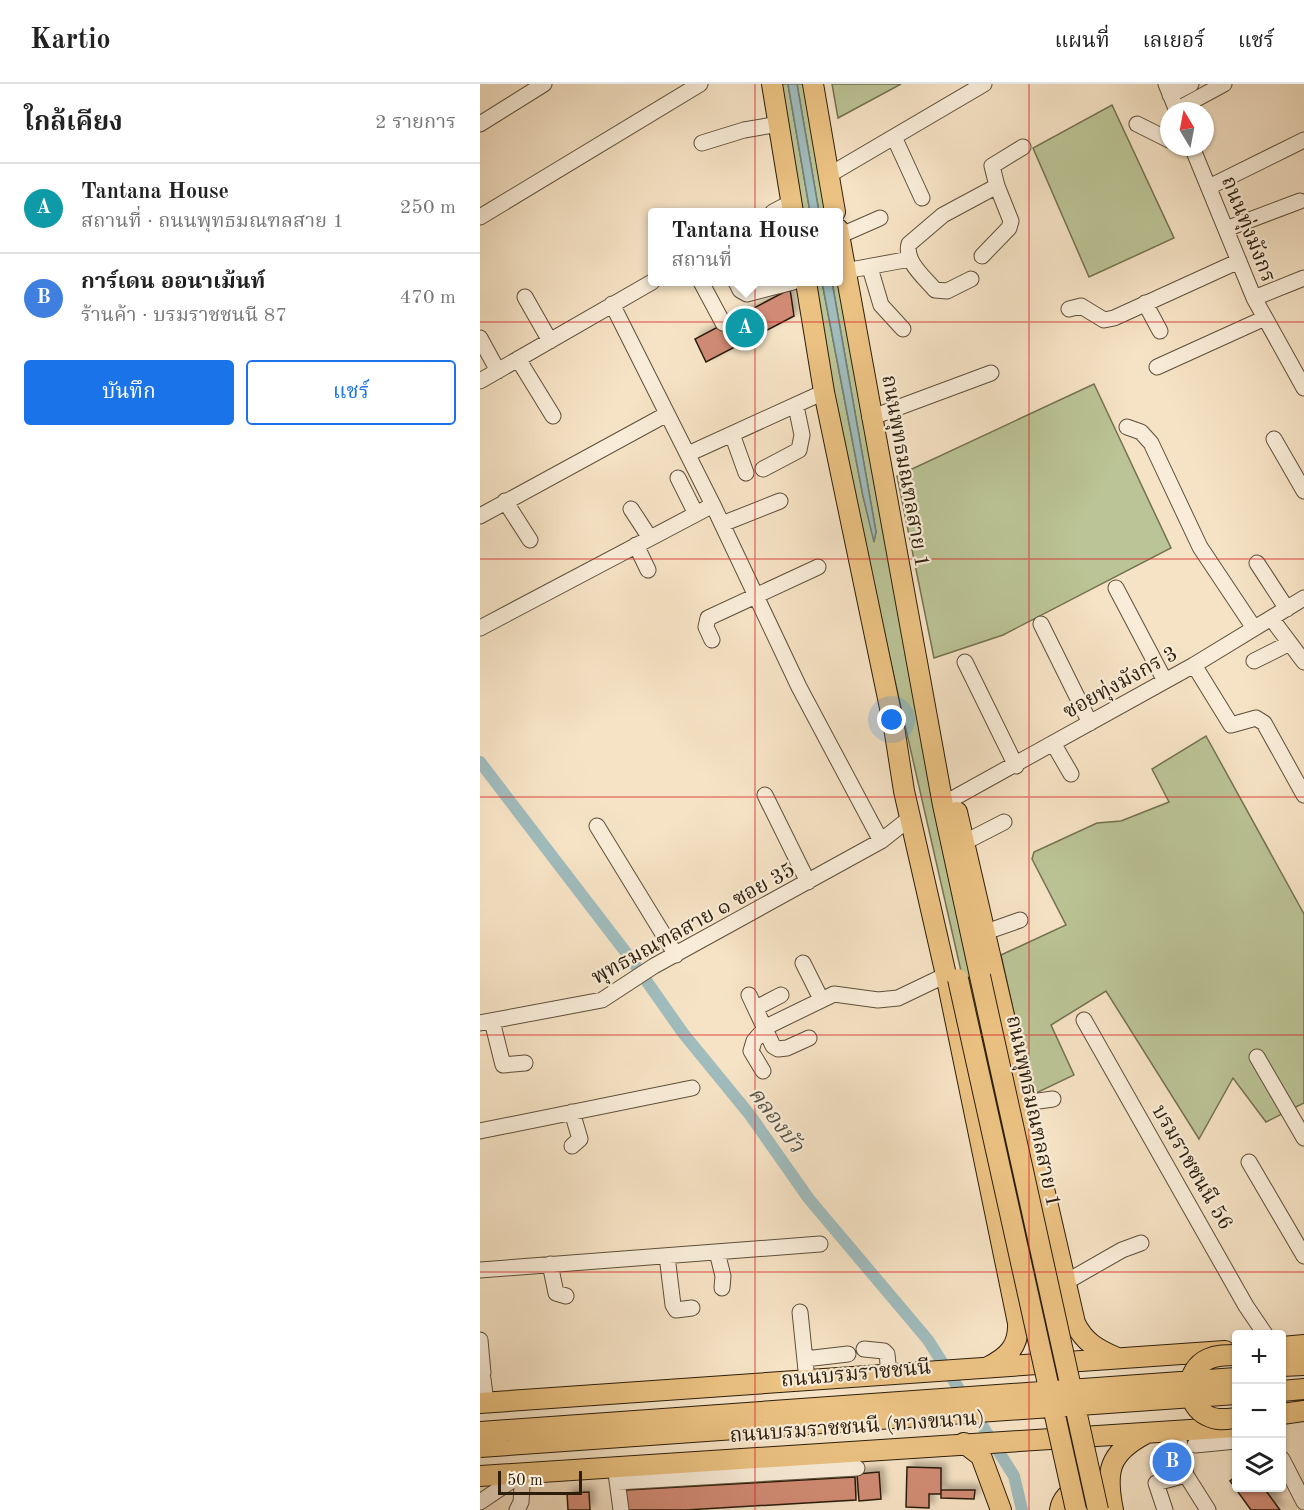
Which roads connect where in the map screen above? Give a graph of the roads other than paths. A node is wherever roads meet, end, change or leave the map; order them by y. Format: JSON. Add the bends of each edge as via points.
{"nodes":[{"id":1,"x":544,"y":84,"type":"edge"},
{"id":2,"x":700,"y":84,"type":"edge"},
{"id":3,"x":772,"y":84,"type":"edge"},
{"id":4,"x":813,"y":84,"type":"edge"},
{"id":5,"x":984,"y":84,"type":"edge"},
{"id":6,"x":1191,"y":84,"type":"edge"},
{"id":7,"x":1224,"y":84,"type":"edge"},
{"id":8,"x":1168,"y":89,"type":"edge"},
{"id":9,"x":1192,"y":102,"type":"edge"},
{"id":10,"x":480,"y":124,"type":"edge"},
{"id":11,"x":779,"y":124,"type":"junction"},
{"id":12,"x":1137,"y":124,"type":"dead end"},
{"id":13,"x":1160,"y":136,"type":"edge"},
{"id":14,"x":894,"y":137,"type":"junction"},
{"id":15,"x":1304,"y":140,"type":"edge"},
{"id":16,"x":702,"y":143,"type":"dead end"},
{"id":17,"x":1023,"y":147,"type":"dead end"},
{"id":18,"x":1196,"y":156,"type":"edge"},
{"id":19,"x":829,"y":175,"type":"junction"},
{"id":20,"x":997,"y":186,"type":"junction"},
{"id":21,"x":1209,"y":187,"type":"junction"},
{"id":22,"x":922,"y":198,"type":"dead end"},
{"id":23,"x":1300,"y":201,"type":"dead end"},
{"id":24,"x":792,"y":207,"type":"edge"},
{"id":25,"x":834,"y":208,"type":"edge"},
{"id":26,"x":480,"y":217,"type":"edge"},
{"id":27,"x":880,"y":218,"type":"dead end"},
{"id":28,"x":1226,"y":229,"type":"junction"},
{"id":29,"x":843,"y":232,"type":"edge"},
{"id":30,"x":982,"y":256,"type":"dead end"},
{"id":31,"x":843,"y":258,"type":"edge"},
{"id":32,"x":910,"y":259,"type":"junction"},
{"id":33,"x":1239,"y":261,"type":"junction"},
{"id":34,"x":870,"y":268,"type":"junction"},
{"id":35,"x":845,"y":271,"type":"junction"},
{"id":36,"x":1304,"y":278,"type":"edge"},
{"id":37,"x":971,"y":279,"type":"dead end"},
{"id":38,"x":648,"y":284,"type":"edge"},
{"id":39,"x":703,"y":286,"type":"edge"},
{"id":40,"x":738,"y":286,"type":"edge"},
{"id":41,"x":778,"y":286,"type":"edge"},
{"id":42,"x":807,"y":286,"type":"edge"},
{"id":43,"x":525,"y":297,"type":"dead end"},
{"id":44,"x":1254,"y":298,"type":"junction"},
{"id":45,"x":1145,"y":303,"type":"junction"},
{"id":46,"x":612,"y":304,"type":"junction"},
{"id":47,"x":1069,"y":309,"type":"dead end"},
{"id":48,"x":1265,"y":318,"type":"junction"},
{"id":49,"x":723,"y":322,"type":"dead end"},
{"id":50,"x":903,"y":329,"type":"dead end"},
{"id":51,"x":1160,"y":331,"type":"dead end"},
{"id":52,"x":480,"y":338,"type":"edge"},
{"id":53,"x":549,"y":341,"type":"junction"},
{"id":54,"x":518,"y":359,"type":"junction"},
{"id":55,"x":1156,"y":368,"type":"dead end"},
{"id":56,"x":498,"y":371,"type":"junction"},
{"id":57,"x":991,"y":373,"type":"dead end"},
{"id":58,"x":480,"y":381,"type":"edge"},
{"id":59,"x":1304,"y":388,"type":"edge"},
{"id":60,"x":825,"y":392,"type":"junction"},
{"id":61,"x":796,"y":406,"type":"junction"},
{"id":62,"x":667,"y":414,"type":"junction"},
{"id":63,"x":553,"y":416,"type":"dead end"},
{"id":64,"x":870,"y":418,"type":"junction"},
{"id":65,"x":1127,"y":427,"type":"dead end"},
{"id":66,"x":732,"y":434,"type":"junction"},
{"id":67,"x":1274,"y":439,"type":"dead end"},
{"id":68,"x":688,"y":454,"type":"junction"},
{"id":69,"x":763,"y":469,"type":"dead end"},
{"id":70,"x":746,"y":473,"type":"dead end"},
{"id":71,"x":678,"y":478,"type":"dead end"},
{"id":72,"x":1304,"y":491,"type":"edge"},
{"id":73,"x":505,"y":501,"type":"junction"},
{"id":74,"x":780,"y":501,"type":"dead end"},
{"id":75,"x":713,"y":505,"type":"junction"},
{"id":76,"x":631,"y":509,"type":"dead end"},
{"id":77,"x":696,"y":514,"type":"junction"},
{"id":78,"x":480,"y":516,"type":"edge"},
{"id":79,"x":722,"y":524,"type":"junction"},
{"id":80,"x":650,"y":538,"type":"junction"},
{"id":81,"x":530,"y":540,"type":"dead end"},
{"id":82,"x":636,"y":545,"type":"junction"},
{"id":83,"x":1257,"y":563,"type":"dead end"},
{"id":84,"x":818,"y":567,"type":"dead end"},
{"id":85,"x":648,"y":570,"type":"dead end"},
{"id":86,"x":1116,"y":588,"type":"dead end"},
{"id":87,"x":756,"y":594,"type":"junction"},
{"id":88,"x":1304,"y":598,"type":"edge"},
{"id":89,"x":1287,"y":609,"type":"junction"},
{"id":90,"x":1271,"y":618,"type":"junction"},
{"id":91,"x":1041,"y":624,"type":"dead end"},
{"id":92,"x":480,"y":628,"type":"edge"},
{"id":93,"x":1254,"y":628,"type":"junction"},
{"id":94,"x":712,"y":640,"type":"dead end"},
{"id":95,"x":1290,"y":643,"type":"junction"},
{"id":96,"x":1254,"y":661,"type":"dead end"},
{"id":97,"x":965,"y":662,"type":"dead end"},
{"id":98,"x":1304,"y":662,"type":"edge"},
{"id":99,"x":1194,"y":664,"type":"junction"},
{"id":100,"x":1165,"y":681,"type":"junction"},
{"id":101,"x":928,"y":721,"type":"junction"},
{"id":102,"x":1090,"y":723,"type":"junction"},
{"id":103,"x":894,"y":727,"type":"junction"},
{"id":104,"x":1053,"y":743,"type":"junction"},
{"id":105,"x":1016,"y":766,"type":"junction"},
{"id":106,"x":1071,"y":774,"type":"dead end"},
{"id":107,"x":765,"y":795,"type":"dead end"},
{"id":108,"x":1304,"y":795,"type":"edge"},
{"id":109,"x":954,"y":798,"type":"junction"},
{"id":110,"x":910,"y":818,"type":"junction"},
{"id":111,"x":1004,"y":822,"type":"dead end"},
{"id":112,"x":597,"y":826,"type":"dead end"},
{"id":113,"x":881,"y":841,"type":"junction"},
{"id":114,"x":965,"y":842,"type":"junction"},
{"id":115,"x":808,"y":882,"type":"junction"},
{"id":116,"x":1020,"y":920,"type":"dead end"},
{"id":117,"x":986,"y":932,"type":"junction"},
{"id":118,"x":676,"y":955,"type":"junction"},
{"id":119,"x":803,"y":963,"type":"dead end"},
{"id":120,"x":952,"y":977,"type":"junction"},
{"id":121,"x":781,"y":995,"type":"dead end"},
{"id":122,"x":821,"y":999,"type":"junction"},
{"id":123,"x":1084,"y":1020,"type":"dead end"},
{"id":124,"x":486,"y":1022,"type":"edge"},
{"id":125,"x":766,"y":1027,"type":"junction"},
{"id":126,"x":808,"y":1038,"type":"dead end"},
{"id":127,"x":1257,"y":1057,"type":"dead end"},
{"id":128,"x":525,"y":1063,"type":"dead end"},
{"id":129,"x":763,"y":1071,"type":"dead end"},
{"id":130,"x":692,"y":1088,"type":"dead end"},
{"id":131,"x":1053,"y":1099,"type":"dead end"},
{"id":132,"x":1024,"y":1103,"type":"junction"},
{"id":133,"x":572,"y":1112,"type":"junction"},
{"id":134,"x":480,"y":1131,"type":"edge"},
{"id":135,"x":1304,"y":1138,"type":"edge"},
{"id":136,"x":572,"y":1146,"type":"dead end"},
{"id":137,"x":1249,"y":1162,"type":"dead end"},
{"id":138,"x":1141,"y":1243,"type":"dead end"},
{"id":139,"x":820,"y":1244,"type":"dead end"},
{"id":140,"x":717,"y":1252,"type":"junction"},
{"id":141,"x":667,"y":1256,"type":"junction"},
{"id":142,"x":1304,"y":1256,"type":"edge"},
{"id":143,"x":550,"y":1264,"type":"junction"},
{"id":144,"x":480,"y":1270,"type":"edge"},
{"id":145,"x":722,"y":1288,"type":"dead end"},
{"id":146,"x":1067,"y":1288,"type":"junction"},
{"id":147,"x":566,"y":1296,"type":"dead end"},
{"id":148,"x":1015,"y":1304,"type":"junction"},
{"id":149,"x":692,"y":1308,"type":"dead end"},
{"id":150,"x":800,"y":1312,"type":"dead end"},
{"id":151,"x":1262,"y":1330,"type":"edge"},
{"id":152,"x":480,"y":1340,"type":"edge"},
{"id":153,"x":1304,"y":1345,"type":"edge"},
{"id":154,"x":1286,"y":1347,"type":"edge"},
{"id":155,"x":864,"y":1349,"type":"dead end"},
{"id":156,"x":1232,"y":1350,"type":"edge"},
{"id":157,"x":1304,"y":1352,"type":"edge"},
{"id":158,"x":1286,"y":1353,"type":"edge"},
{"id":159,"x":848,"y":1354,"type":"dead end"},
{"id":160,"x":1232,"y":1355,"type":"edge"},
{"id":161,"x":1117,"y":1358,"type":"junction"},
{"id":162,"x":805,"y":1359,"type":"junction"},
{"id":163,"x":1304,"y":1365,"type":"edge"},
{"id":164,"x":1286,"y":1366,"type":"edge"},
{"id":165,"x":988,"y":1367,"type":"junction"},
{"id":166,"x":1232,"y":1369,"type":"edge"},
{"id":167,"x":890,"y":1374,"type":"junction"},
{"id":168,"x":1304,"y":1374,"type":"edge"},
{"id":169,"x":1286,"y":1375,"type":"edge"},
{"id":170,"x":1232,"y":1378,"type":"edge"},
{"id":171,"x":807,"y":1380,"type":"junction"},
{"id":172,"x":1304,"y":1389,"type":"edge"},
{"id":173,"x":1286,"y":1391,"type":"edge"},
{"id":174,"x":1232,"y":1394,"type":"edge"},
{"id":175,"x":1304,"y":1398,"type":"edge"},
{"id":176,"x":1286,"y":1399,"type":"edge"},
{"id":177,"x":1232,"y":1402,"type":"edge"},
{"id":178,"x":482,"y":1408,"type":"edge"},
{"id":179,"x":1304,"y":1411,"type":"edge"},
{"id":180,"x":1286,"y":1413,"type":"edge"},
{"id":181,"x":1232,"y":1418,"type":"edge"},
{"id":182,"x":1304,"y":1422,"type":"edge"},
{"id":183,"x":1286,"y":1424,"type":"edge"},
{"id":184,"x":480,"y":1425,"type":"edge"},
{"id":185,"x":1232,"y":1427,"type":"edge"},
{"id":186,"x":637,"y":1430,"type":"junction"},
{"id":187,"x":1177,"y":1431,"type":"junction"},
{"id":188,"x":480,"y":1432,"type":"edge"},
{"id":189,"x":1148,"y":1433,"type":"junction"},
{"id":190,"x":1232,"y":1441,"type":"edge"},
{"id":191,"x":964,"y":1443,"type":"junction"},
{"id":192,"x":1196,"y":1445,"type":"dead end"},
{"id":193,"x":480,"y":1447,"type":"edge"},
{"id":194,"x":480,"y":1454,"type":"edge"},
{"id":195,"x":480,"y":1460,"type":"edge"},
{"id":196,"x":857,"y":1468,"type":"dead end"},
{"id":197,"x":1286,"y":1468,"type":"edge"},
{"id":198,"x":523,"y":1473,"type":"junction"},
{"id":199,"x":616,"y":1474,"type":"junction"},
{"id":200,"x":1186,"y":1475,"type":"junction"},
{"id":201,"x":480,"y":1476,"type":"edge"},
{"id":202,"x":480,"y":1502,"type":"edge"},
{"id":203,"x":1304,"y":1502,"type":"edge"},
{"id":204,"x":522,"y":1508,"type":"edge"},
{"id":205,"x":621,"y":1510,"type":"edge"},
{"id":206,"x":1001,"y":1510,"type":"edge"},
{"id":207,"x":1060,"y":1510,"type":"edge"},
{"id":208,"x":1076,"y":1510,"type":"edge"},
{"id":209,"x":1098,"y":1510,"type":"edge"},
{"id":210,"x":1113,"y":1510,"type":"edge"},
{"id":211,"x":1165,"y":1510,"type":"edge"},
{"id":212,"x":1208,"y":1510,"type":"edge"}],
"edges":[{"from":1,"to":10,"type":"street"},
{"from":2,"to":26,"type":"street"},
{"from":3,"to":11,"type":"main road"},
{"from":4,"to":19,"type":"main road"},
{"from":5,"to":14,"type":"street"},
{"from":6,"to":8,"type":"street"},
{"from":7,"to":9,"type":"street"},
{"from":11,"to":16,"type":"street"},
{"from":11,"to":24,"type":"main road"},
{"from":12,"to":13,"type":"street"},
{"from":14,"to":19,"type":"street"},
{"from":14,"to":22,"type":"street"},
{"from":15,"to":21,"type":"street"},
{"from":17,"to":20,"type":"street","via":[[992,166]]},
{"from":18,"to":21,"type":"street","name":"ถนนทุ่งมังกร"},
{"from":19,"to":25,"type":"main road"},
{"from":20,"to":30,"type":"street","via":[[1011,221]]},
{"from":20,"to":32,"type":"street","via":[[943,215],[920,234],[909,244]]},
{"from":21,"to":28,"type":"street","name":"ถนนทุ่งมังกร"},
{"from":23,"to":28,"type":"street"},
{"from":27,"to":29,"type":"street"},
{"from":28,"to":33,"type":"street","name":"ถนนทุ่งมังกร"},
{"from":31,"to":35,"type":"main road","name":"ถนนพุทธมณฑลสาย 1"},
{"from":32,"to":34,"type":"street"},
{"from":32,"to":37,"type":"street","via":[[935,290],[947,291]]},
{"from":33,"to":44,"type":"street","name":"ถนนทุ่งมังกร"},
{"from":33,"to":45,"type":"street"},
{"from":34,"to":35,"type":"street"},
{"from":34,"to":50,"type":"street","via":[[881,305]]},
{"from":35,"to":64,"type":"main road","name":"ถนนพุทธมณฑลสาย 1"},
{"from":36,"to":44,"type":"street"},
{"from":38,"to":46,"type":"street"},
{"from":39,"to":49,"type":"street"},
{"from":40,"to":41,"type":"street","via":[[747,294]]},
{"from":42,"to":60,"type":"main road"},
{"from":43,"to":53,"type":"street"},
{"from":44,"to":48,"type":"street","name":"ถนนทุ่งมังกร"},
{"from":45,"to":47,"type":"street","via":[[1104,320],[1086,307]]},
{"from":45,"to":51,"type":"street"},
{"from":46,"to":53,"type":"street"},
{"from":46,"to":62,"type":"street"},
{"from":48,"to":55,"type":"street"},
{"from":48,"to":59,"type":"street","name":"ถนนทุ่งมังกร"},
{"from":52,"to":56,"type":"street"},
{"from":53,"to":54,"type":"street"},
{"from":54,"to":56,"type":"street"},
{"from":54,"to":63,"type":"street"},
{"from":56,"to":58,"type":"street"},
{"from":57,"to":64,"type":"street"},
{"from":60,"to":61,"type":"street"},
{"from":60,"to":103,"type":"main road"},
{"from":61,"to":66,"type":"street"},
{"from":61,"to":69,"type":"street","via":[[802,435],[799,450]]},
{"from":62,"to":68,"type":"street"},
{"from":62,"to":73,"type":"street"},
{"from":64,"to":101,"type":"main road","name":"ถนนพุทธมณฑลสาย 1"},
{"from":65,"to":93,"type":"street","via":[[1141,432],[1151,443],[1200,547]]},
{"from":66,"to":68,"type":"street"},
{"from":66,"to":70,"type":"street"},
{"from":67,"to":72,"type":"street"},
{"from":68,"to":75,"type":"street"},
{"from":71,"to":77,"type":"street"},
{"from":73,"to":78,"type":"street"},
{"from":73,"to":81,"type":"street"},
{"from":74,"to":79,"type":"street"},
{"from":75,"to":77,"type":"street"},
{"from":75,"to":79,"type":"street"},
{"from":76,"to":80,"type":"street"},
{"from":77,"to":80,"type":"street"},
{"from":79,"to":87,"type":"street"},
{"from":80,"to":82,"type":"street"},
{"from":82,"to":85,"type":"street"},
{"from":82,"to":92,"type":"street"},
{"from":83,"to":89,"type":"street"},
{"from":84,"to":87,"type":"street"},
{"from":86,"to":100,"type":"street"},
{"from":87,"to":94,"type":"street","via":[[708,618],[706,627]]},
{"from":87,"to":113,"type":"street","via":[[832,751]]},
{"from":88,"to":89,"type":"street","name":"ซอยทุ่งมังกร 3"},
{"from":89,"to":90,"type":"street","name":"ซอยทุ่งมังกร 3"},
{"from":90,"to":93,"type":"street","name":"ซอยทุ่งมังกร 3"},
{"from":90,"to":95,"type":"street"},
{"from":91,"to":102,"type":"street"},
{"from":93,"to":99,"type":"street","name":"ซอยทุ่งมังกร 3"},
{"from":95,"to":96,"type":"street"},
{"from":95,"to":98,"type":"street"},
{"from":97,"to":105,"type":"street"},
{"from":99,"to":100,"type":"street","name":"ซอยทุ่งมังกร 3"},
{"from":99,"to":108,"type":"street","via":[[1231,725],[1256,718],[1264,723]]},
{"from":100,"to":102,"type":"street","name":"ซอยทุ่งมังกร 3"},
{"from":101,"to":109,"type":"main road","name":"ถนนพุทธมณฑลสาย 1"},
{"from":101,"to":209,"type":"main road","name":"ถนนพุทธมณฑลสาย 1","bridge":true,"via":[[943,805]]},
{"from":102,"to":104,"type":"street","name":"ซอยทุ่งมังกร 3"},
{"from":103,"to":110,"type":"main road"},
{"from":103,"to":120,"type":"main road","via":[[916,801]]},
{"from":104,"to":105,"type":"street","name":"ซอยทุ่งมังกร 3"},
{"from":104,"to":106,"type":"street"},
{"from":105,"to":109,"type":"street","name":"ซอยทุ่งมังกร 3"},
{"from":107,"to":115,"type":"street"},
{"from":109,"to":114,"type":"main road","name":"ถนนพุทธมณฑลสาย 1"},
{"from":110,"to":113,"type":"street","name":"พุทธมณฑลสาย ๑ ซอย 35"},
{"from":110,"to":120,"type":"main road"},
{"from":111,"to":114,"type":"street"},
{"from":112,"to":118,"type":"street"},
{"from":113,"to":115,"type":"street","name":"พุทธมณฑลสาย ๑ ซอย 35"},
{"from":114,"to":117,"type":"main road","name":"ถนนพุทธมณฑลสาย 1"},
{"from":115,"to":118,"type":"street","name":"พุทธมณฑลสาย ๑ ซอย 35"},
{"from":116,"to":117,"type":"street"},
{"from":117,"to":132,"type":"main road","name":"ถนนพุทธมณฑลสาย 1"},
{"from":118,"to":124,"type":"street","name":"พุทธมณฑลสาย ๑ ซอย 35","via":[[590,1004]]},
{"from":119,"to":122,"type":"street"},
{"from":120,"to":122,"type":"street","via":[[898,998],[834,994]]},
{"from":120,"to":148,"type":"main road"},
{"from":120,"to":208,"type":"main road","bridge":true},
{"from":121,"to":125,"type":"street","via":[[753,1002]]},
{"from":122,"to":125,"type":"street"},
{"from":123,"to":151,"type":"street","name":"บรมราชชนนี 56"},
{"from":124,"to":128,"type":"street","via":[[503,1065]]},
{"from":125,"to":126,"type":"street","via":[[778,1049]]},
{"from":125,"to":129,"type":"street","via":[[751,1051]]},
{"from":127,"to":135,"type":"street"},
{"from":130,"to":133,"type":"street"},
{"from":131,"to":132,"type":"street"},
{"from":132,"to":146,"type":"main road","name":"ถนนพุทธมณฑลสาย 1"},
{"from":133,"to":134,"type":"street"},
{"from":133,"to":136,"type":"street","via":[[580,1134]]},
{"from":137,"to":142,"type":"street"},
{"from":138,"to":146,"type":"street","via":[[1122,1250]]},
{"from":139,"to":140,"type":"street"},
{"from":140,"to":141,"type":"street"},
{"from":140,"to":145,"type":"street"},
{"from":141,"to":143,"type":"street"},
{"from":141,"to":149,"type":"street","via":[[673,1305],[676,1310]]},
{"from":143,"to":144,"type":"street"},
{"from":143,"to":147,"type":"street","via":[[556,1293]]},
{"from":146,"to":148,"type":"main road","via":[[1071,1311],[1068,1323],[1056,1332],[1034,1331]]},
{"from":146,"to":161,"type":"main road","name":"ถนนพุทธมณฑลสาย 1","via":[[1081,1336],[1092,1347]]},
{"from":148,"to":165,"type":"main road","via":[[1018,1332],[1014,1348]]},
{"from":150,"to":162,"type":"street"},
{"from":152,"to":178,"type":"street"},
{"from":153,"to":154,"type":"main road"},
{"from":155,"to":167,"type":"street","via":[[884,1351]]},
{"from":156,"to":161,"type":"main road"},
{"from":157,"to":158,"type":"main road"},
{"from":159,"to":162,"type":"street"},
{"from":160,"to":181,"type":"main road","bridge":true,"via":[[1207,1359],[1198,1366],[1190,1385],[1198,1410],[1209,1417]]},
{"from":161,"to":165,"type":"main road"},
{"from":162,"to":171,"type":"street"},
{"from":163,"to":164,"type":"main road"},
{"from":165,"to":167,"type":"main road"},
{"from":166,"to":184,"type":"main road","name":"ถนนบรมราชชนนี"},
{"from":167,"to":171,"type":"main road"},
{"from":168,"to":169,"type":"main road"},
{"from":170,"to":186,"type":"main road","bridge":true},
{"from":171,"to":178,"type":"main road"},
{"from":172,"to":173,"type":"main road"},
{"from":174,"to":186,"type":"main road","bridge":true},
{"from":175,"to":176,"type":"main road"},
{"from":177,"to":194,"type":"main road"},
{"from":178,"to":186,"type":"main road","bridge":true},
{"from":179,"to":180,"type":"main road"},
{"from":182,"to":183,"type":"main road"},
{"from":185,"to":187,"type":"main road","name":"ถนนบรมราชชนนี (ทางขนาน)"},
{"from":186,"to":188,"type":"main road","bridge":true},
{"from":186,"to":193,"type":"main road","bridge":true},
{"from":186,"to":195,"type":"main road","bridge":true},
{"from":187,"to":189,"type":"main road","name":"ถนนบรมราชชนนี (ทางขนาน)"},
{"from":187,"to":200,"type":"street"},
{"from":189,"to":191,"type":"main road","name":"ถนนบรมราชชนนี (ทางขนาน)"},
{"from":189,"to":210,"type":"main road","via":[[1127,1444],[1115,1460],[1109,1479]]},
{"from":190,"to":192,"type":"street"},
{"from":191,"to":199,"type":"main road","name":"ถนนบรมราชชนนี (ทางขนาน)"},
{"from":191,"to":206,"type":"main road","via":[[981,1456]]},
{"from":196,"to":199,"type":"street"},
{"from":197,"to":203,"type":"street"},
{"from":198,"to":199,"type":"main road","name":"ถนนบรมราชชนนี (ทางขนาน)"},
{"from":198,"to":201,"type":"main road","name":"ถนนบรมราชชนนี (ทางขนาน)"},
{"from":198,"to":202,"type":"street"},
{"from":198,"to":204,"type":"street"},
{"from":199,"to":205,"type":"street"},
{"from":200,"to":211,"type":"street","via":[[1156,1483]]},
{"from":200,"to":212,"type":"street"},
{"from":207,"to":210,"type":"main road","via":[[1065,1497],[1083,1487],[1102,1492]]}]}
